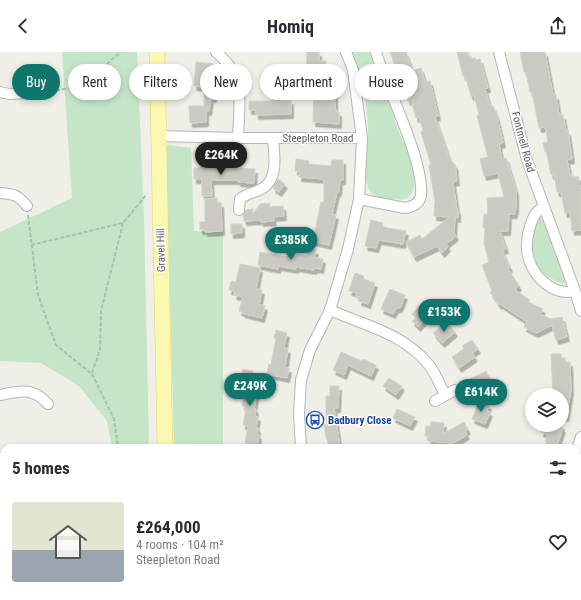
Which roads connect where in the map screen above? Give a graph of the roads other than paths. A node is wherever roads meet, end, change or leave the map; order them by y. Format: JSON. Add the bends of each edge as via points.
{"nodes":[{"id":1,"x":156,"y":52,"type":"edge"},
{"id":2,"x":216,"y":52,"type":"edge"},
{"id":3,"x":346,"y":52,"type":"edge"},
{"id":4,"x":376,"y":52,"type":"edge"},
{"id":5,"x":499,"y":52,"type":"edge"},
{"id":6,"x":0,"y":92,"type":"edge"},
{"id":7,"x":12,"y":94,"type":"edge"},
{"id":8,"x":158,"y":136,"type":"junction"},
{"id":9,"x":238,"y":138,"type":"junction"},
{"id":10,"x":273,"y":138,"type":"junction"},
{"id":11,"x":362,"y":138,"type":"junction"},
{"id":12,"x":0,"y":193,"type":"edge"},
{"id":13,"x":359,"y":199,"type":"junction"},
{"id":14,"x":27,"y":206,"type":"road end"},
{"id":15,"x":543,"y":207,"type":"junction"},
{"id":16,"x":239,"y":210,"type":"dead end"},
{"id":17,"x":575,"y":291,"type":"junction"},
{"id":18,"x":330,"y":310,"type":"junction"},
{"id":19,"x":581,"y":311,"type":"edge"},
{"id":20,"x":0,"y":395,"type":"edge"},
{"id":21,"x":435,"y":401,"type":"dead end"},
{"id":22,"x":48,"y":404,"type":"dead end"},
{"id":23,"x":165,"y":444,"type":"edge"},
{"id":24,"x":301,"y":444,"type":"edge"}],
"edges":[{"from":1,"to":8,"type":"main road","name":"Gravel Hill"},
{"from":2,"to":9,"type":"street","via":[[233,71],[239,87]]},
{"from":3,"to":11,"type":"street","name":"Steepleton Road","via":[[353,70]]},
{"from":4,"to":13,"type":"street","via":[[412,145],[421,196],[410,208]]},
{"from":5,"to":15,"type":"street","name":"Fontmell Road","via":[[527,160]]},
{"from":6,"to":7,"type":"street"},
{"from":8,"to":9,"type":"street","name":"Steepleton Road"},
{"from":8,"to":23,"type":"main road","name":"Gravel Hill"},
{"from":9,"to":10,"type":"street","name":"Steepleton Road"},
{"from":10,"to":11,"type":"street","name":"Steepleton Road"},
{"from":10,"to":16,"type":"street","name":"Steepleton Road","via":[[272,177],[264,188],[248,193],[240,199]]},
{"from":11,"to":13,"type":"street","name":"Steepleton Road"},
{"from":12,"to":14,"type":"street","via":[[13,194]]},
{"from":13,"to":18,"type":"street","name":"Steepleton Road"},
{"from":15,"to":17,"type":"street","name":"Fontmell Road"},
{"from":15,"to":17,"type":"street","via":[[536,213],[531,226],[527,250],[529,261],[545,284],[560,292]]},
{"from":17,"to":19,"type":"street","name":"Fontmell Road"},
{"from":18,"to":21,"type":"street","via":[[377,328],[413,349],[450,392]]},
{"from":18,"to":24,"type":"street","name":"Steepleton Road","via":[[310,350],[301,380]]},
{"from":20,"to":22,"type":"street","via":[[20,391],[36,393]]}]}
